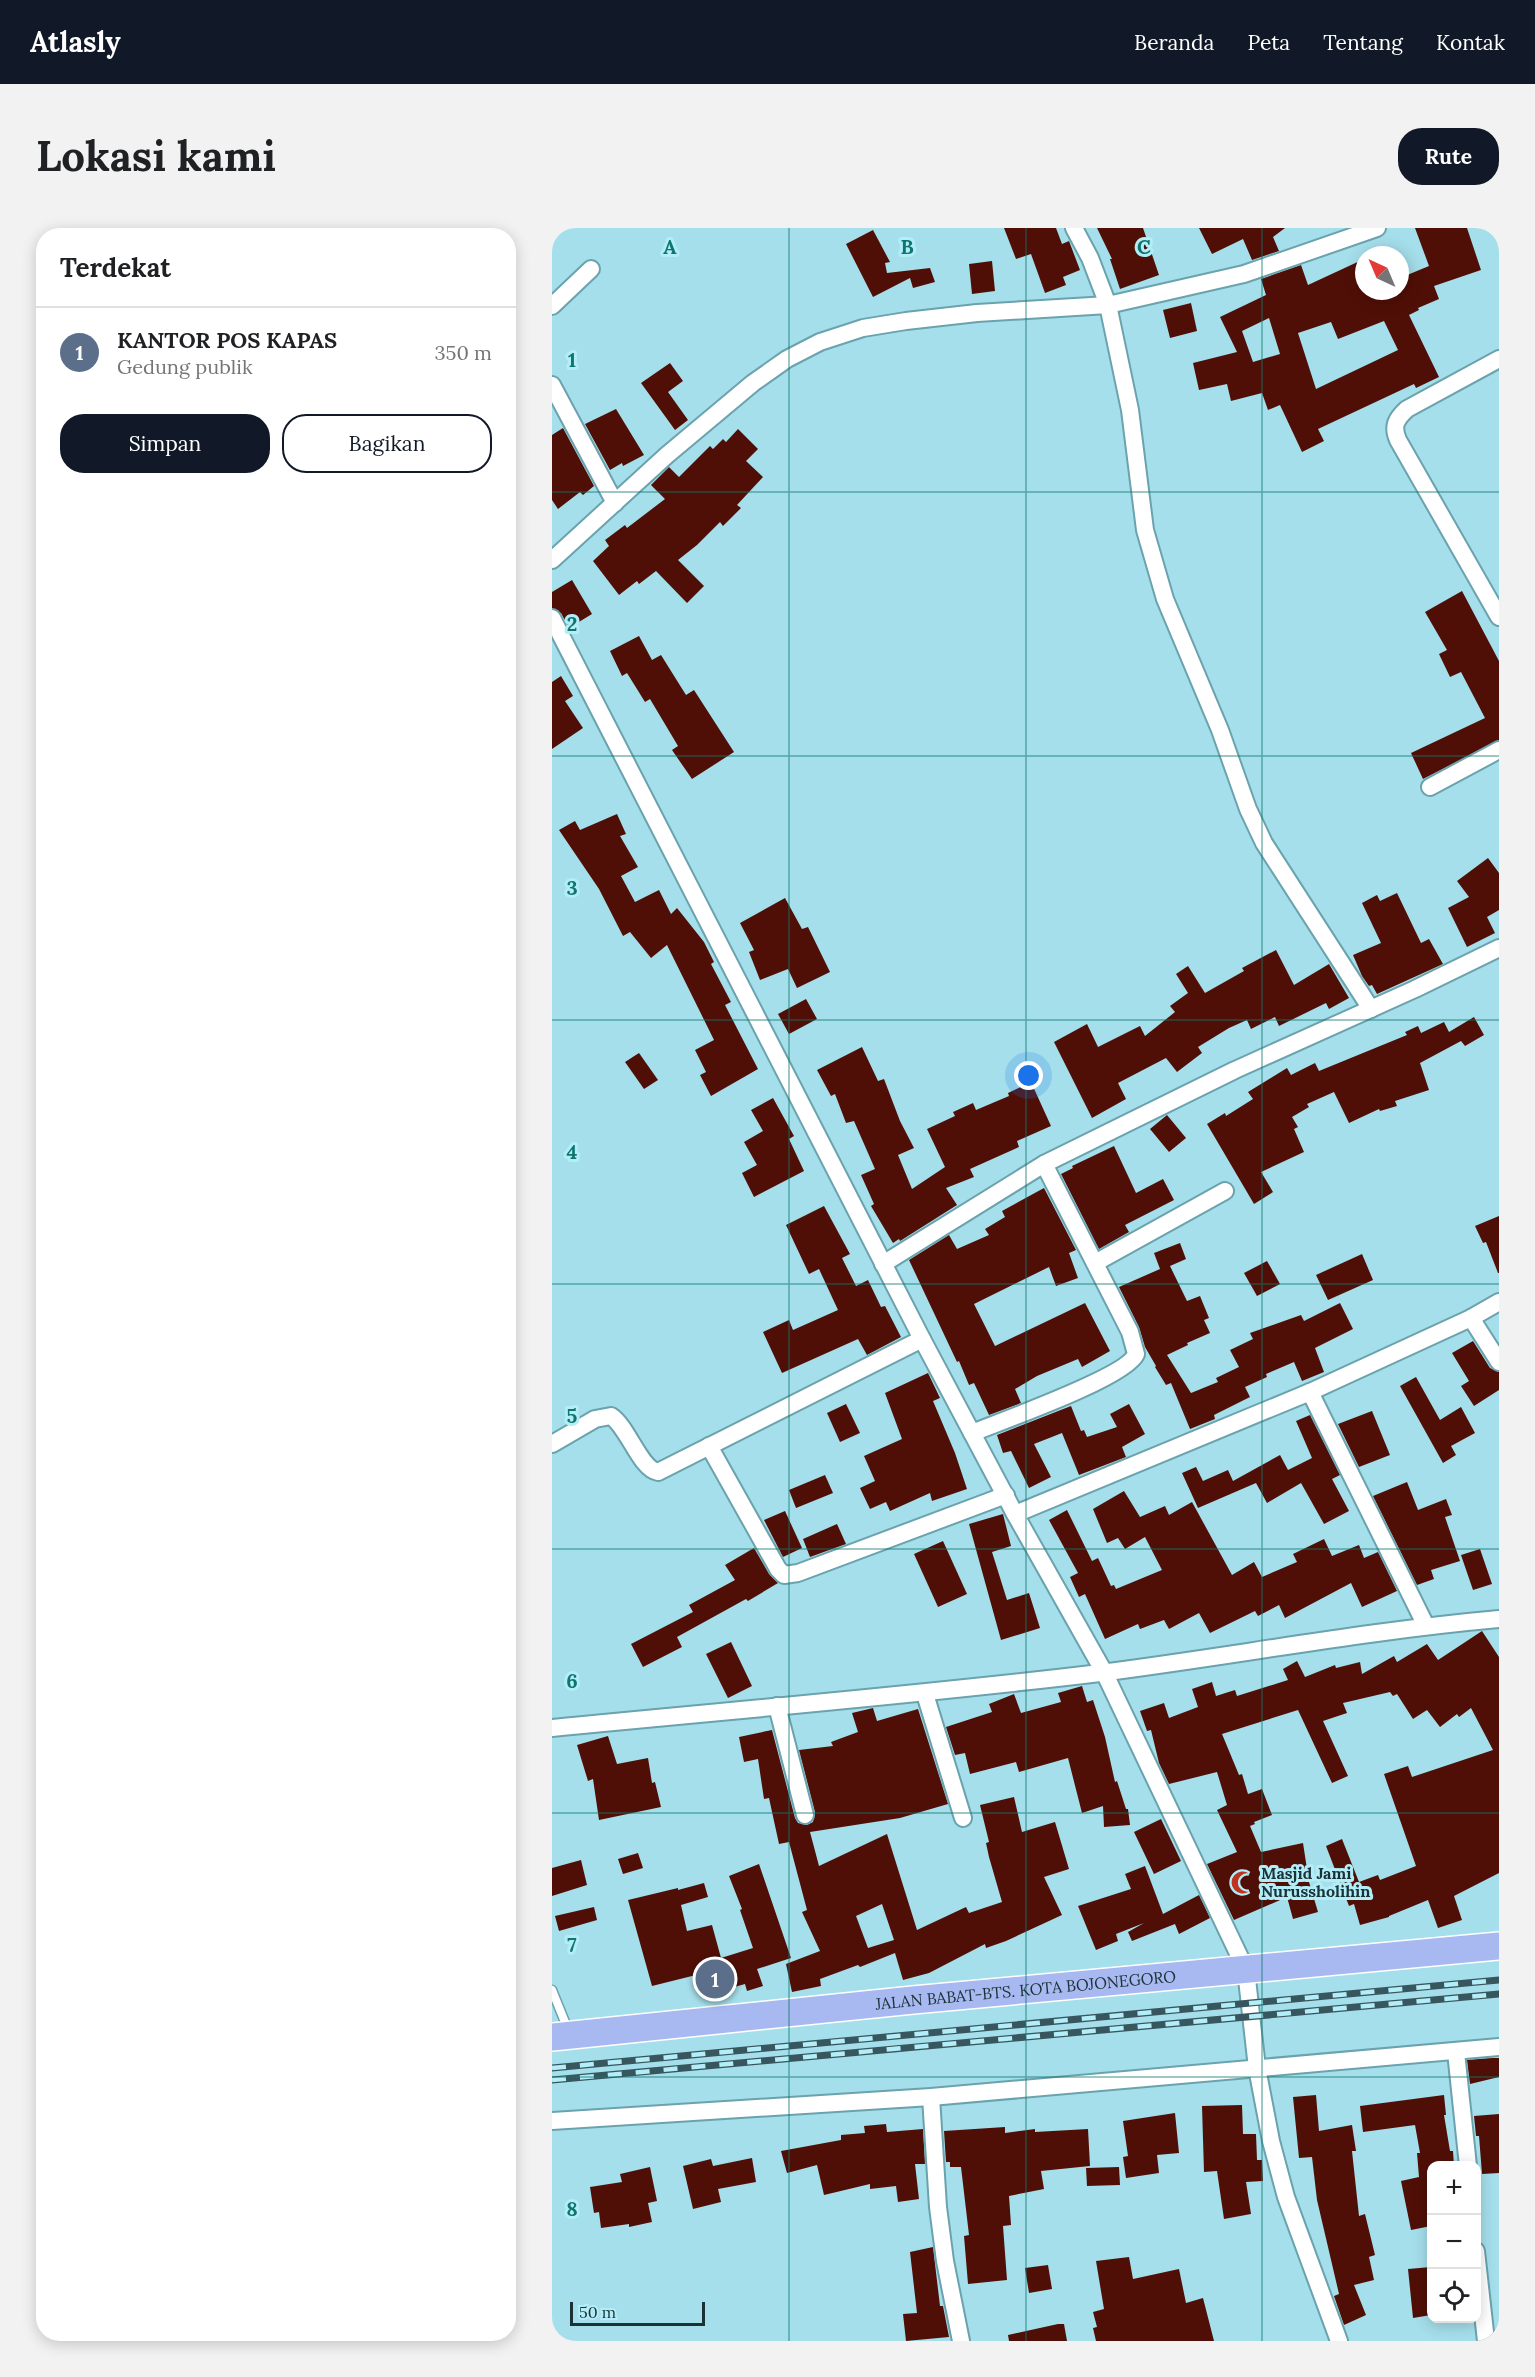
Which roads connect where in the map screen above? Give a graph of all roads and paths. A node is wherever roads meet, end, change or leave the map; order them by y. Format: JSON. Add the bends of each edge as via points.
{"nodes":[{"id":1,"x":1074,"y":228,"type":"edge"},
{"id":2,"x":1377,"y":228,"type":"edge"},
{"id":3,"x":591,"y":269,"type":"dead end"},
{"id":4,"x":1108,"y":305,"type":"junction"},
{"id":5,"x":552,"y":306,"type":"edge"},
{"id":6,"x":1499,"y":359,"type":"edge"},
{"id":7,"x":552,"y":385,"type":"edge"},
{"id":8,"x":615,"y":503,"type":"junction"},
{"id":9,"x":552,"y":560,"type":"edge"},
{"id":10,"x":1499,"y":617,"type":"edge"},
{"id":11,"x":552,"y":618,"type":"edge"},
{"id":12,"x":1499,"y":750,"type":"edge"},
{"id":13,"x":1430,"y":787,"type":"dead end"},
{"id":14,"x":1499,"y":948,"type":"edge"},
{"id":15,"x":1371,"y":1009,"type":"junction"},
{"id":16,"x":1044,"y":1164,"type":"junction"},
{"id":17,"x":1225,"y":1191,"type":"dead end"},
{"id":18,"x":1095,"y":1263,"type":"junction"},
{"id":19,"x":883,"y":1264,"type":"junction"},
{"id":20,"x":1499,"y":1302,"type":"edge"},
{"id":21,"x":1471,"y":1318,"type":"junction"},
{"id":22,"x":922,"y":1340,"type":"junction"},
{"id":23,"x":1499,"y":1362,"type":"edge"},
{"id":24,"x":1310,"y":1392,"type":"junction"},
{"id":25,"x":972,"y":1433,"type":"junction"},
{"id":26,"x":552,"y":1444,"type":"edge"},
{"id":27,"x":709,"y":1446,"type":"junction"},
{"id":28,"x":1006,"y":1495,"type":"junction"},
{"id":29,"x":1016,"y":1514,"type":"junction"},
{"id":30,"x":1499,"y":1619,"type":"edge"},
{"id":31,"x":1426,"y":1626,"type":"junction"},
{"id":32,"x":1104,"y":1672,"type":"junction"},
{"id":33,"x":925,"y":1694,"type":"junction"},
{"id":34,"x":777,"y":1706,"type":"junction"},
{"id":35,"x":552,"y":1728,"type":"edge"},
{"id":36,"x":805,"y":1815,"type":"dead end"},
{"id":37,"x":963,"y":1818,"type":"dead end"},
{"id":38,"x":1499,"y":1947,"type":"edge"},
{"id":39,"x":1246,"y":1970,"type":"junction"},
{"id":40,"x":552,"y":1990,"type":"edge"},
{"id":41,"x":561,"y":2036,"type":"edge"},
{"id":42,"x":1499,"y":2047,"type":"edge"},
{"id":43,"x":1456,"y":2052,"type":"junction"},
{"id":44,"x":1257,"y":2068,"type":"junction"},
{"id":45,"x":931,"y":2097,"type":"junction"},
{"id":46,"x":552,"y":2121,"type":"edge"},
{"id":47,"x":1467,"y":2161,"type":"edge"},
{"id":48,"x":1478,"y":2269,"type":"edge"},
{"id":49,"x":961,"y":2341,"type":"edge"},
{"id":50,"x":1339,"y":2341,"type":"edge"},
{"id":51,"x":1486,"y":2341,"type":"edge"}],
"edges":[{"from":1,"to":4,"type":"street"},
{"from":2,"to":4,"type":"street","via":[[1244,274]]},
{"from":3,"to":5,"type":"street"},
{"from":4,"to":8,"type":"street","via":[[906,321],[863,328],[820,342],[786,359],[753,383]]},
{"from":4,"to":15,"type":"street","via":[[1130,410],[1145,530],[1165,599],[1264,843]]},
{"from":6,"to":10,"type":"street","via":[[1419,401],[1397,419],[1394,429]]},
{"from":7,"to":8,"type":"street"},
{"from":8,"to":9,"type":"street"},
{"from":11,"to":19,"type":"street"},
{"from":12,"to":13,"type":"street"},
{"from":14,"to":15,"type":"street"},
{"from":15,"to":16,"type":"street","via":[[1235,1070]]},
{"from":16,"to":18,"type":"street"},
{"from":16,"to":19,"type":"street"},
{"from":17,"to":18,"type":"street"},
{"from":18,"to":25,"type":"street","via":[[1130,1332],[1134,1358],[1107,1378]]},
{"from":19,"to":22,"type":"street"},
{"from":20,"to":21,"type":"street"},
{"from":21,"to":23,"type":"street"},
{"from":21,"to":24,"type":"street"},
{"from":22,"to":25,"type":"street"},
{"from":22,"to":27,"type":"street"},
{"from":24,"to":29,"type":"street"},
{"from":24,"to":31,"type":"street"},
{"from":25,"to":28,"type":"street"},
{"from":26,"to":27,"type":"street","via":[[608,1415],[618,1420],[655,1472]]},
{"from":27,"to":28,"type":"street","via":[[784,1575]]},
{"from":28,"to":29,"type":"street"},
{"from":29,"to":32,"type":"street"},
{"from":30,"to":31,"type":"street"},
{"from":31,"to":32,"type":"street"},
{"from":32,"to":33,"type":"street"},
{"from":32,"to":39,"type":"street"},
{"from":33,"to":34,"type":"street"},
{"from":33,"to":37,"type":"street"},
{"from":34,"to":35,"type":"street"},
{"from":34,"to":36,"type":"street"},
{"from":38,"to":39,"type":"highway","name":"JALAN BABAT-BTS. KOTA BOJONEGORO"},
{"from":39,"to":41,"type":"highway","name":"JALAN BABAT-BTS. KOTA BOJONEGORO"},
{"from":39,"to":44,"type":"street"},
{"from":40,"to":41,"type":"lane"},
{"from":42,"to":43,"type":"street"},
{"from":43,"to":44,"type":"street"},
{"from":43,"to":47,"type":"street"},
{"from":44,"to":45,"type":"street"},
{"from":44,"to":50,"type":"street","via":[[1286,2197]]},
{"from":45,"to":46,"type":"street"},
{"from":45,"to":49,"type":"street","via":[[938,2207]]},
{"from":48,"to":51,"type":"street"}]}
